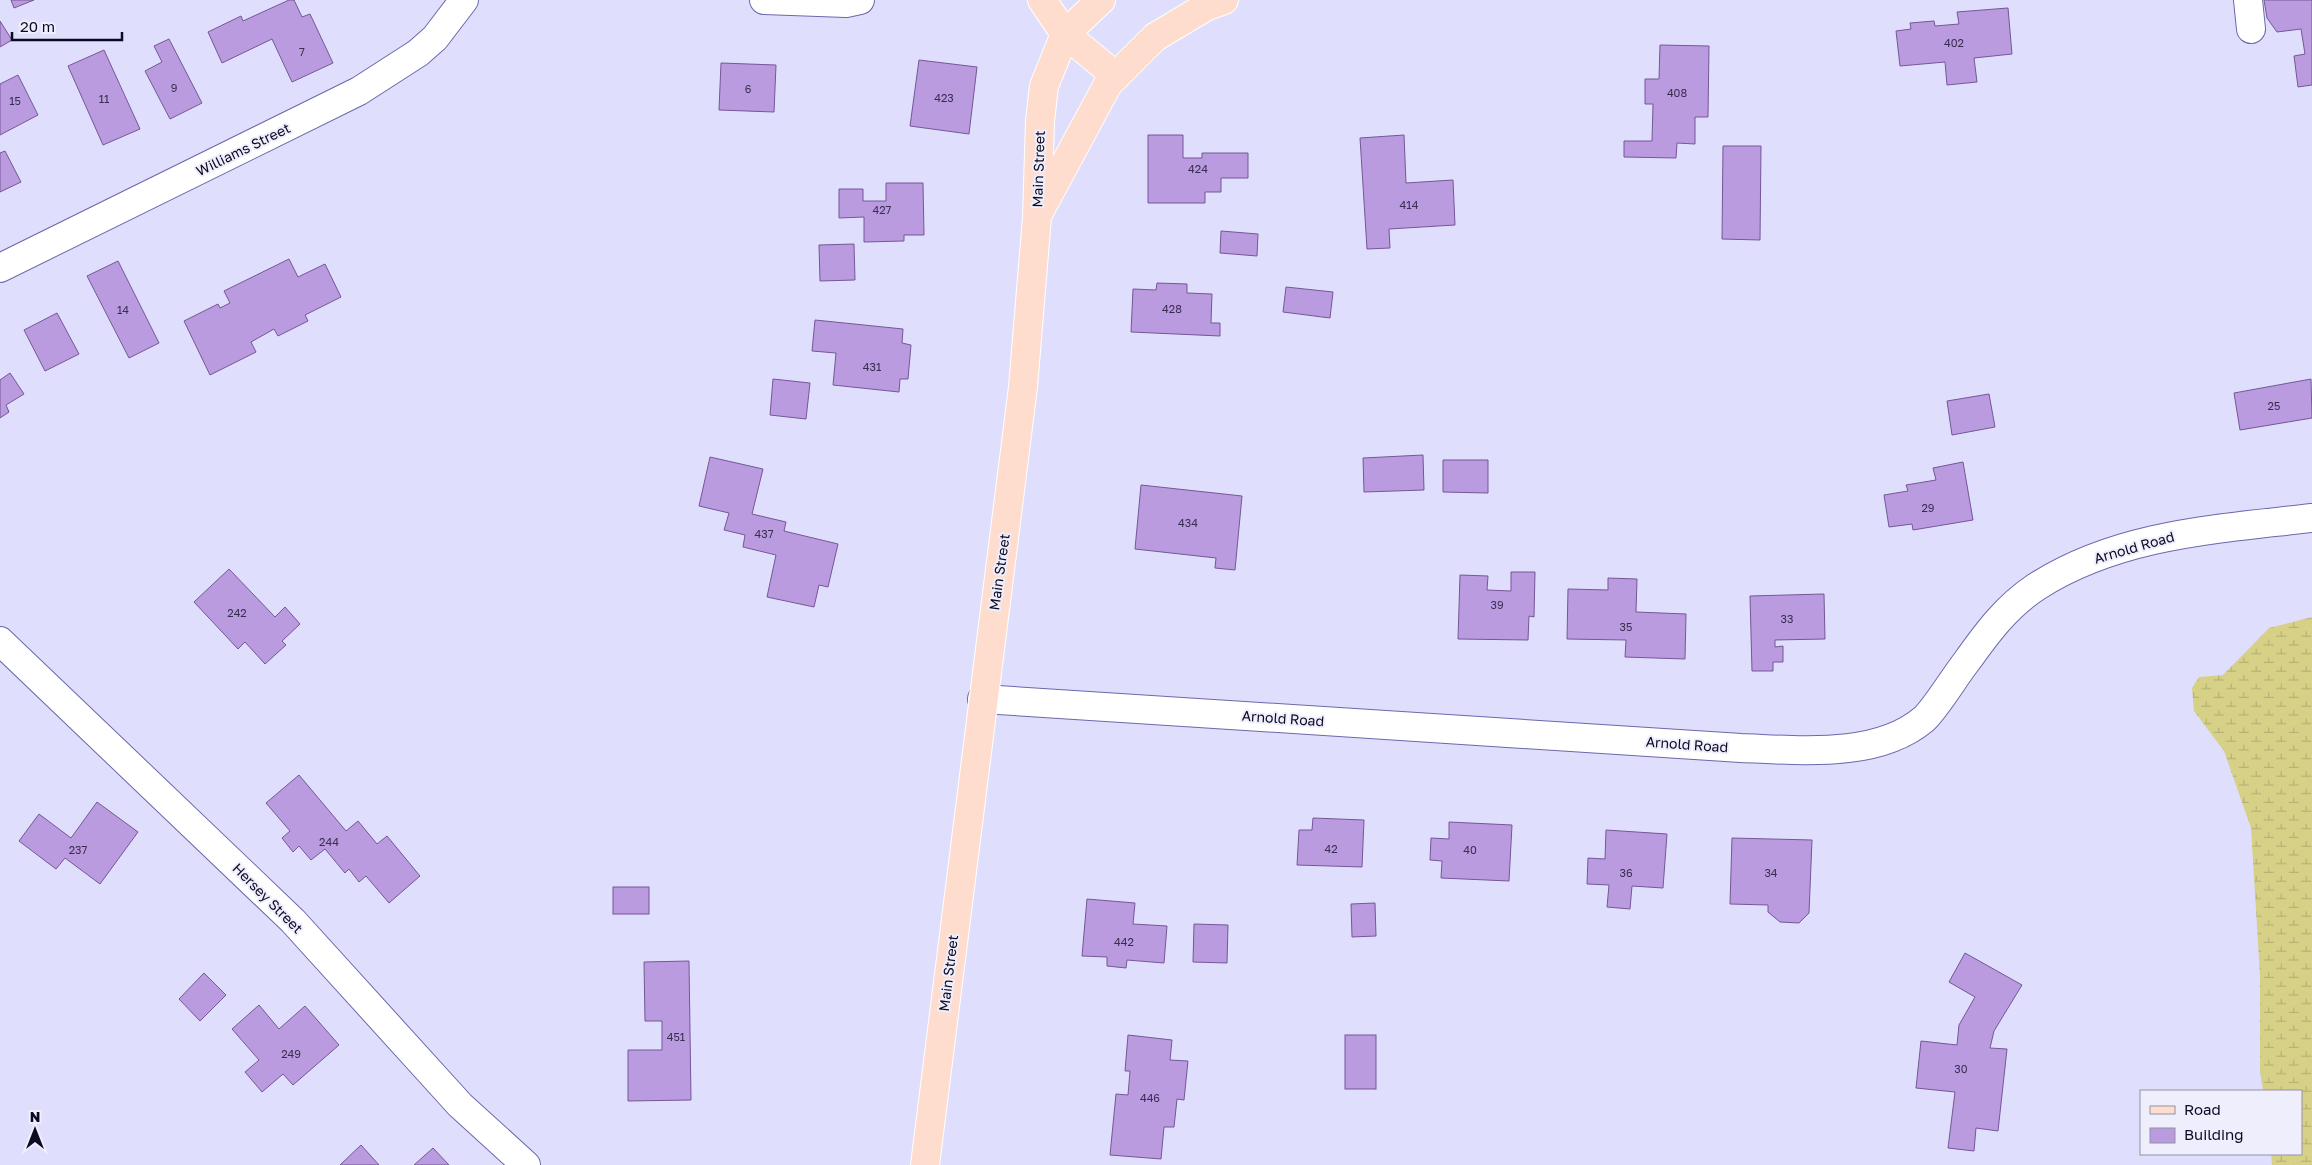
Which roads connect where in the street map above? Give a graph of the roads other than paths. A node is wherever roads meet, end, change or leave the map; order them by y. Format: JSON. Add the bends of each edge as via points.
{"nodes":[{"id":1,"x":464,"y":0,"type":"edge"},
{"id":2,"x":764,"y":0,"type":"edge"},
{"id":3,"x":860,"y":0,"type":"edge"},
{"id":4,"x":1042,"y":0,"type":"edge"},
{"id":5,"x":1101,"y":0,"type":"edge"},
{"id":6,"x":1224,"y":0,"type":"edge"},
{"id":7,"x":2248,"y":0,"type":"edge"},
{"id":8,"x":2251,"y":29,"type":"dead end"},
{"id":9,"x":1065,"y":34,"type":"junction"},
{"id":10,"x":1116,"y":76,"type":"junction"},
{"id":11,"x":1036,"y":218,"type":"junction"},
{"id":12,"x":0,"y":268,"type":"edge"},
{"id":13,"x":2312,"y":518,"type":"edge"},
{"id":14,"x":0,"y":641,"type":"edge"},
{"id":15,"x":982,"y":699,"type":"junction"},
{"id":16,"x":920,"y":1163,"type":"edge"},
{"id":17,"x":526,"y":1165,"type":"edge"}],
"edges":[{"from":1,"to":12,"type":"street","name":"Williams Street","via":[[435,38],[359,91]]},
{"from":2,"to":3,"type":"street","via":[[846,3]]},
{"from":4,"to":9,"type":"main road"},
{"from":5,"to":9,"type":"main road","name":"Main Street"},
{"from":6,"to":10,"type":"main road","via":[[1206,6],[1156,37]]},
{"from":7,"to":8,"type":"street"},
{"from":9,"to":10,"type":"main road"},
{"from":9,"to":11,"type":"main road","name":"Main Street","via":[[1044,86]]},
{"from":10,"to":11,"type":"main road","via":[[1081,131]]},
{"from":11,"to":15,"type":"main road","name":"Main Street","via":[[1023,387]]},
{"from":13,"to":15,"type":"street","name":"Arnold Road","via":[[2182,533],[2092,557],[2015,601],[1997,620],[1925,718],[1899,736],[1865,746],[1802,750],[1741,748]]},
{"from":14,"to":17,"type":"street","name":"Hersey Street","via":[[294,922],[460,1105]]},
{"from":15,"to":16,"type":"main road","name":"Main Street"}]}
